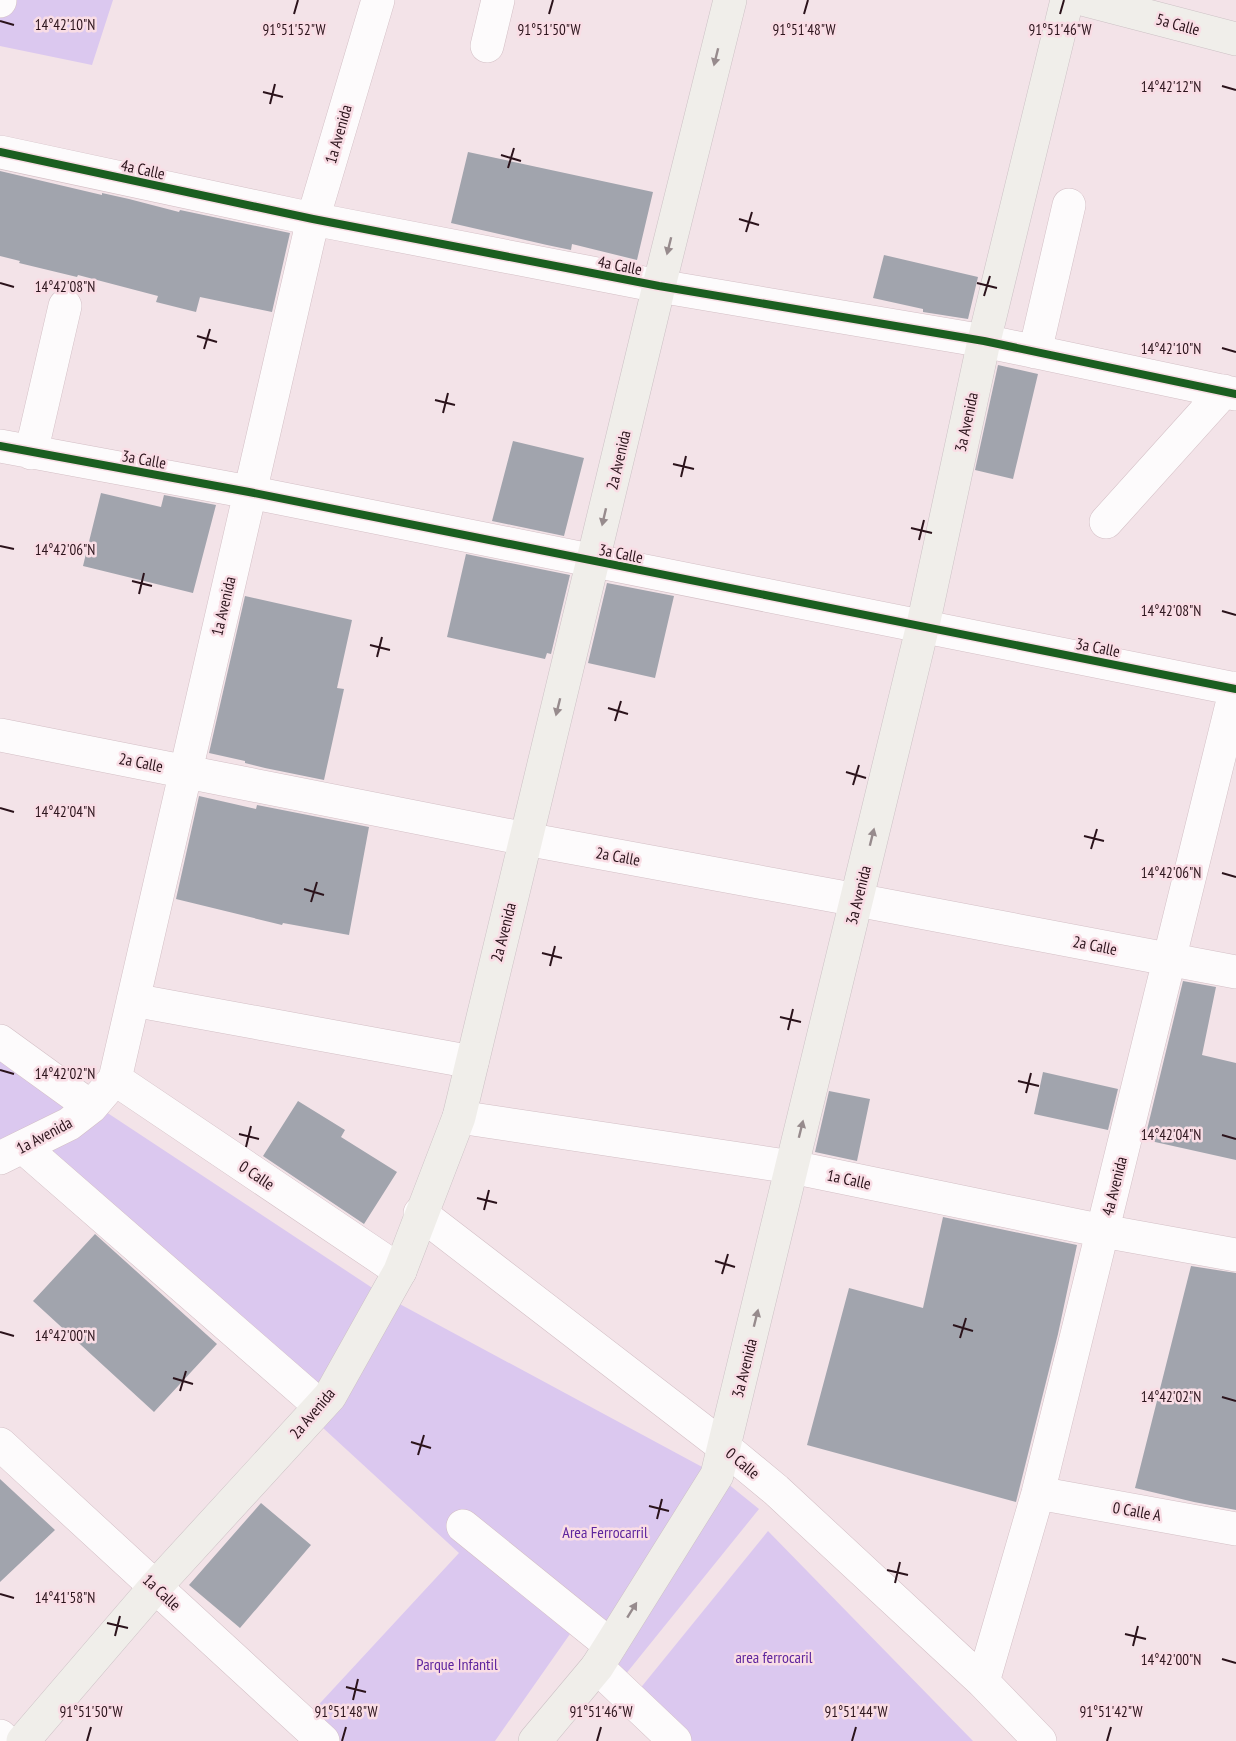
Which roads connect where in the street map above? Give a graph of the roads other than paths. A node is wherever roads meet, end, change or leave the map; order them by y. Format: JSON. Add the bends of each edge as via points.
{"nodes":[{"id":1,"x":378,"y":0,"type":"edge"},
{"id":2,"x":498,"y":0,"type":"edge"},
{"id":3,"x":730,"y":0,"type":"edge"},
{"id":4,"x":1067,"y":0,"type":"edge"},
{"id":5,"x":1086,"y":0,"type":"edge"},
{"id":6,"x":1236,"y":39,"type":"edge"},
{"id":7,"x":487,"y":46,"type":"dead end"},
{"id":8,"x":0,"y":152,"type":"edge"},
{"id":9,"x":1069,"y":206,"type":"dead end"},
{"id":10,"x":313,"y":219,"type":"junction"},
{"id":11,"x":659,"y":286,"type":"junction"},
{"id":12,"x":64,"y":306,"type":"dead end"},
{"id":13,"x":984,"y":341,"type":"junction"},
{"id":14,"x":1035,"y":352,"type":"junction"},
{"id":15,"x":1230,"y":392,"type":"edge"},
{"id":16,"x":0,"y":446,"type":"edge"},
{"id":17,"x":31,"y":453,"type":"junction"},
{"id":18,"x":249,"y":492,"type":"junction"},
{"id":19,"x":1106,"y":522,"type":"dead end"},
{"id":20,"x":594,"y":562,"type":"junction"},
{"id":21,"x":923,"y":625,"type":"junction"},
{"id":22,"x":1236,"y":688,"type":"edge"},
{"id":23,"x":0,"y":735,"type":"edge"},
{"id":24,"x":187,"y":771,"type":"junction"},
{"id":25,"x":526,"y":839,"type":"junction"},
{"id":26,"x":857,"y":900,"type":"junction"},
{"id":27,"x":1169,"y":959,"type":"junction"},
{"id":28,"x":1236,"y":972,"type":"edge"},
{"id":29,"x":133,"y":1000,"type":"junction"},
{"id":30,"x":0,"y":1041,"type":"edge"},
{"id":31,"x":472,"y":1062,"type":"junction"},
{"id":32,"x":115,"y":1079,"type":"junction"},
{"id":33,"x":91,"y":1107,"type":"junction"},
{"id":34,"x":459,"y":1117,"type":"junction"},
{"id":35,"x":11,"y":1152,"type":"edge"},
{"id":36,"x":792,"y":1167,"type":"junction"},
{"id":37,"x":420,"y":1214,"type":"junction"},
{"id":38,"x":1103,"y":1231,"type":"junction"},
{"id":39,"x":1236,"y":1255,"type":"edge"},
{"id":40,"x":400,"y":1271,"type":"junction"},
{"id":41,"x":320,"y":1406,"type":"junction"},
{"id":42,"x":0,"y":1444,"type":"edge"},
{"id":43,"x":724,"y":1447,"type":"junction"},
{"id":44,"x":1038,"y":1493,"type":"junction"},
{"id":45,"x":463,"y":1526,"type":"dead end"},
{"id":46,"x":1236,"y":1529,"type":"edge"},
{"id":47,"x":156,"y":1586,"type":"junction"},
{"id":48,"x":604,"y":1656,"type":"junction"},
{"id":49,"x":983,"y":1682,"type":"junction"},
{"id":50,"x":0,"y":1736,"type":"edge"},
{"id":51,"x":5,"y":1741,"type":"edge"},
{"id":52,"x":23,"y":1741,"type":"edge"},
{"id":53,"x":323,"y":1741,"type":"edge"},
{"id":54,"x":535,"y":1741,"type":"edge"},
{"id":55,"x":675,"y":1741,"type":"edge"},
{"id":56,"x":1040,"y":1741,"type":"edge"}],
"edges":[{"from":1,"to":10,"type":"street","name":"1a Avenida"},
{"from":2,"to":7,"type":"street"},
{"from":3,"to":11,"type":"main road","name":"2a Avenida","one_way":true},
{"from":4,"to":13,"type":"main road","name":"3a Avenida"},
{"from":5,"to":6,"type":"main road","name":"5a Calle"},
{"from":8,"to":10,"type":"street","name":"4a Calle"},
{"from":9,"to":14,"type":"street"},
{"from":10,"to":11,"type":"street","name":"4a Calle"},
{"from":10,"to":18,"type":"street","name":"1a Avenida"},
{"from":11,"to":13,"type":"street","name":"4a Calle"},
{"from":11,"to":20,"type":"main road","name":"2a Avenida","one_way":true},
{"from":12,"to":17,"type":"street"},
{"from":13,"to":14,"type":"street","name":"4a Calle"},
{"from":13,"to":21,"type":"main road","name":"3a Avenida"},
{"from":14,"to":15,"type":"street","name":"4a Calle"},
{"from":15,"to":19,"type":"street"},
{"from":16,"to":17,"type":"street","name":"3a Calle"},
{"from":17,"to":18,"type":"street","name":"3a Calle"},
{"from":18,"to":20,"type":"street","name":"3a Calle"},
{"from":18,"to":24,"type":"street","name":"1a Avenida"},
{"from":20,"to":21,"type":"street","name":"3a Calle"},
{"from":20,"to":25,"type":"main road","name":"2a Avenida","one_way":true},
{"from":21,"to":22,"type":"street","name":"3a Calle"},
{"from":26,"to":21,"type":"main road","name":"3a Avenida","one_way":true},
{"from":22,"to":27,"type":"street","name":"4a Avenida"},
{"from":23,"to":24,"type":"street","name":"2a Calle"},
{"from":24,"to":25,"type":"street","name":"2a Calle"},
{"from":24,"to":29,"type":"street","name":"1a Avenida"},
{"from":25,"to":26,"type":"street","name":"2a Calle"},
{"from":25,"to":31,"type":"main road","name":"2a Avenida"},
{"from":26,"to":27,"type":"street","name":"2a Calle"},
{"from":36,"to":26,"type":"main road","name":"3a Avenida","one_way":true},
{"from":27,"to":28,"type":"street","name":"2a Calle"},
{"from":27,"to":38,"type":"street","name":"4a Avenida"},
{"from":29,"to":31,"type":"street"},
{"from":29,"to":32,"type":"street","name":"1a Avenida"},
{"from":30,"to":33,"type":"street"},
{"from":31,"to":34,"type":"main road","name":"2a Avenida"},
{"from":32,"to":33,"type":"street","name":"1a Avenida"},
{"from":32,"to":40,"type":"street","name":"0 Calle"},
{"from":33,"to":35,"type":"street","name":"1a Avenida","via":[[69,1124]]},
{"from":34,"to":36,"type":"street","name":"1a Calle"},
{"from":34,"to":37,"type":"main road","name":"2a Avenida"},
{"from":35,"to":41,"type":"street"},
{"from":36,"to":38,"type":"street","name":"1a Calle"},
{"from":43,"to":36,"type":"main road","name":"3a Avenida","one_way":true},
{"from":37,"to":40,"type":"main road","name":"2a Avenida"},
{"from":37,"to":43,"type":"street","name":"0 Calle"},
{"from":38,"to":39,"type":"street","name":"1a Calle"},
{"from":38,"to":44,"type":"street","name":"4a Avenida"},
{"from":40,"to":41,"type":"main road","name":"2a Avenida","via":[[330,1396]]},
{"from":41,"to":47,"type":"main road","name":"2a Avenida"},
{"from":42,"to":47,"type":"street","name":"1a Calle"},
{"from":48,"to":43,"type":"main road","name":"3a Avenida","one_way":true,"via":[[717,1475]]},
{"from":43,"to":49,"type":"street","name":"0 Calle"},
{"from":44,"to":46,"type":"street","name":"0 Calle A"},
{"from":44,"to":49,"type":"street","name":"4a Avenida"},
{"from":45,"to":48,"type":"street"},
{"from":47,"to":52,"type":"main road","name":"2a Avenida"},
{"from":47,"to":53,"type":"street","name":"1a Calle"},
{"from":48,"to":54,"type":"main road","name":"3a Avenida"},
{"from":48,"to":55,"type":"street"},
{"from":49,"to":56,"type":"street","name":"0 Calle"},
{"from":50,"to":51,"type":"street"}]}
